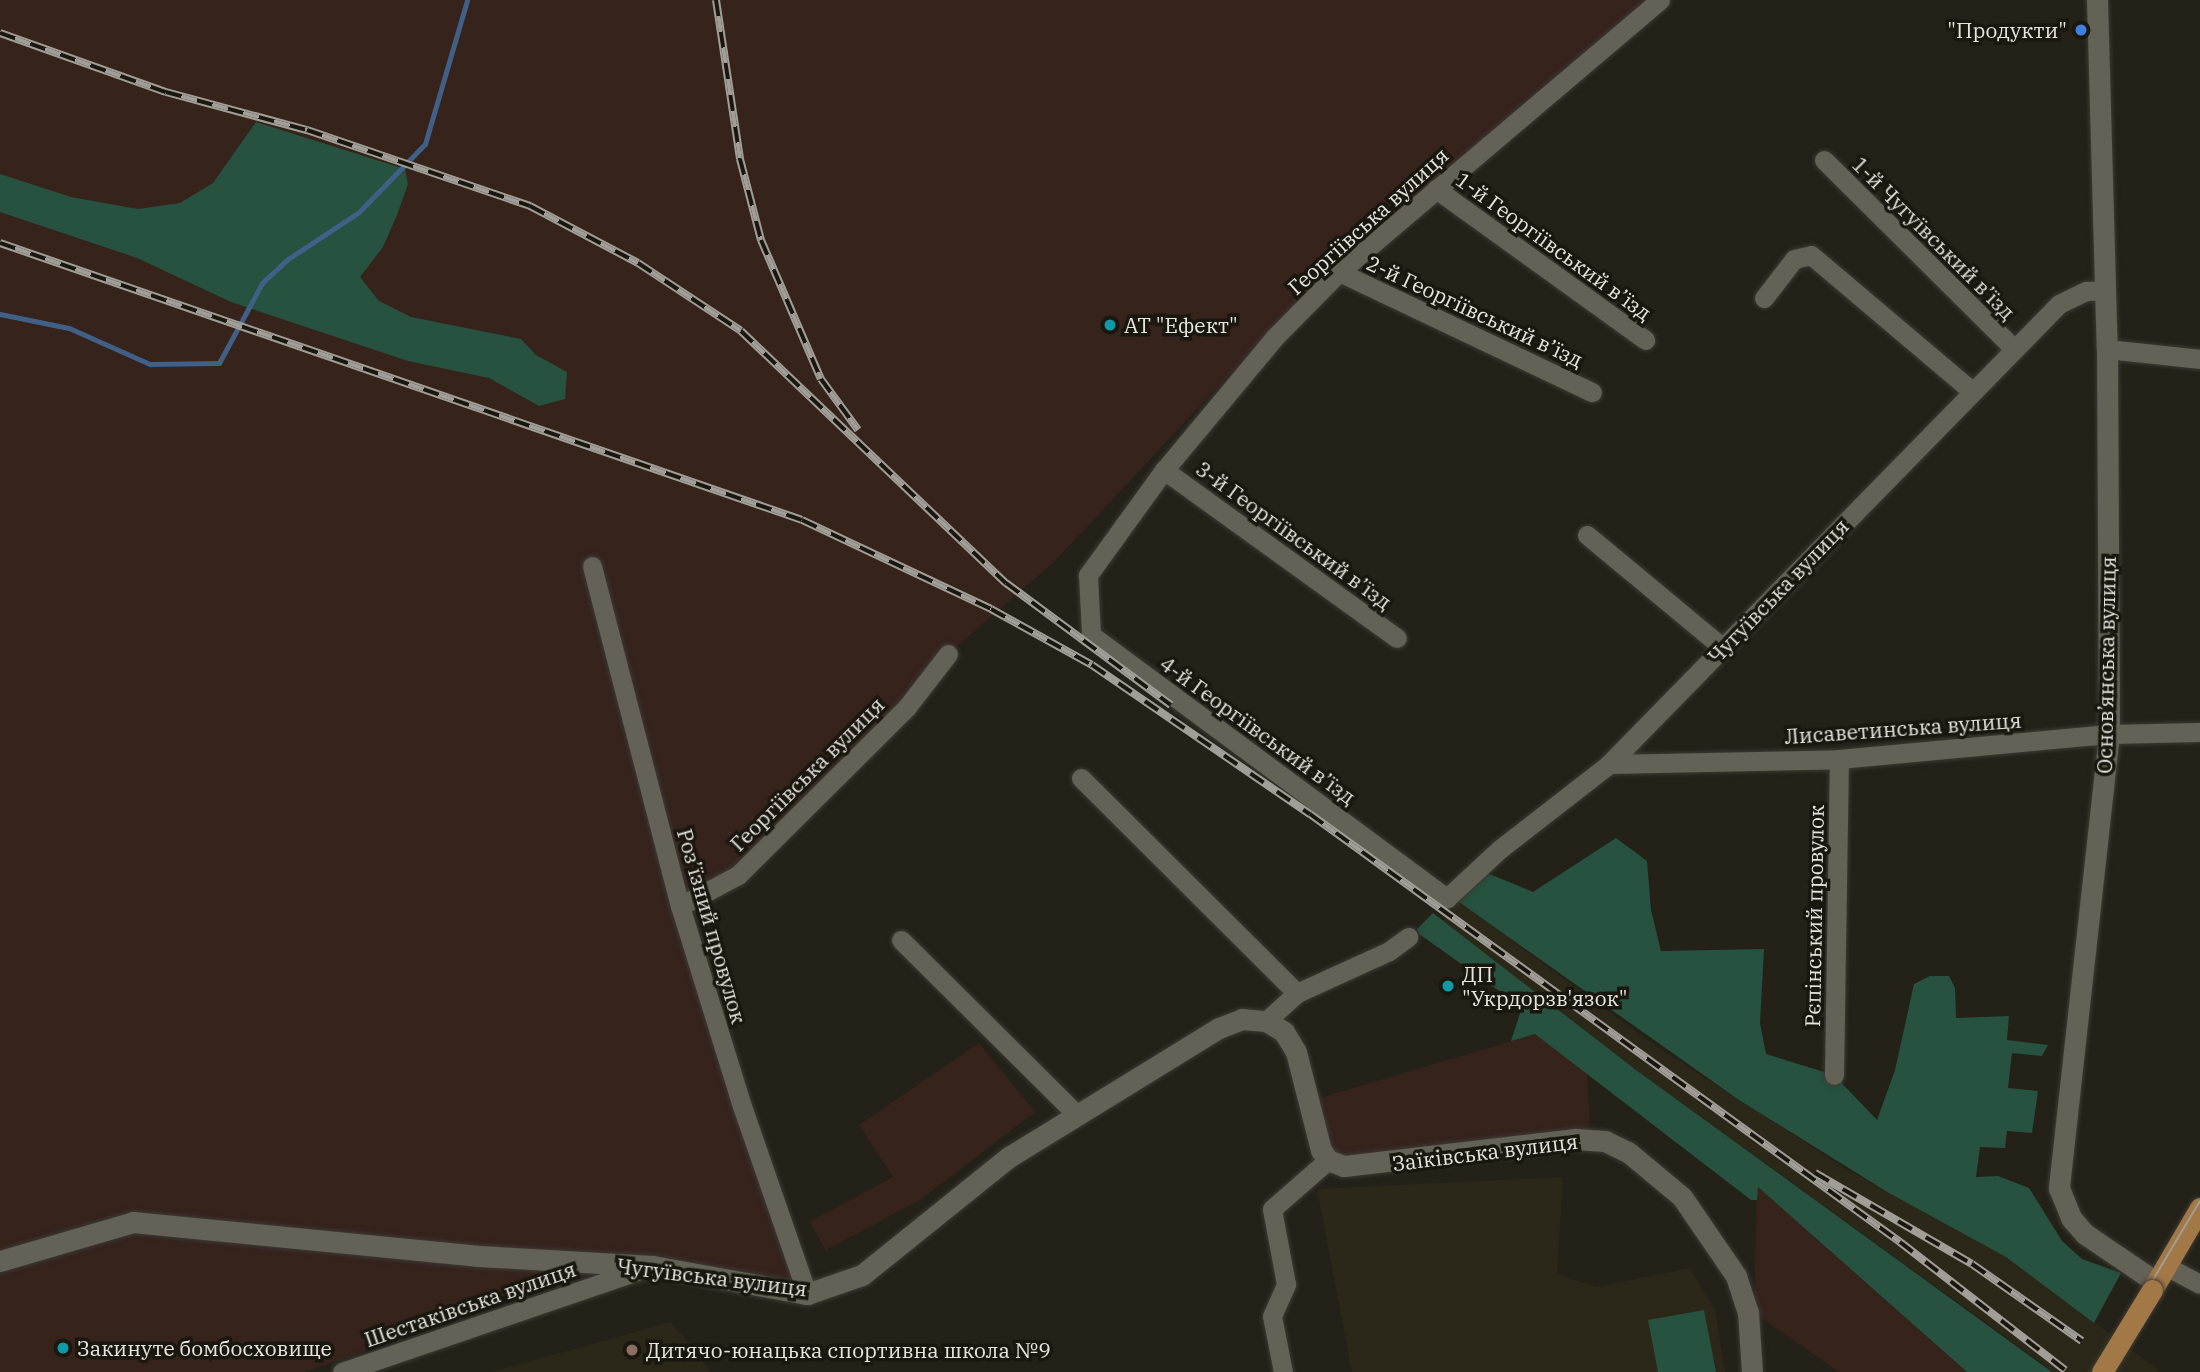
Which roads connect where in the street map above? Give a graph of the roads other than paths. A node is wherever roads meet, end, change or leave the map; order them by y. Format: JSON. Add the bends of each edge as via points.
{"nodes":[{"id":1,"x":1660,"y":0,"type":"edge"},
{"id":2,"x":2097,"y":0,"type":"edge"},
{"id":3,"x":1824,"y":160,"type":"dead end"},
{"id":4,"x":1436,"y":189,"type":"junction"},
{"id":5,"x":1339,"y":272,"type":"junction"},
{"id":6,"x":2105,"y":290,"type":"junction"},
{"id":7,"x":1764,"y":298,"type":"dead end"},
{"id":8,"x":1645,"y":340,"type":"dead end"},
{"id":9,"x":2012,"y":347,"type":"junction"},
{"id":10,"x":2106,"y":349,"type":"junction"},
{"id":11,"x":2200,"y":359,"type":"edge"},
{"id":12,"x":1971,"y":390,"type":"junction"},
{"id":13,"x":1592,"y":392,"type":"dead end"},
{"id":14,"x":1164,"y":470,"type":"junction"},
{"id":15,"x":1587,"y":535,"type":"dead end"},
{"id":16,"x":592,"y":566,"type":"dead end"},
{"id":17,"x":1088,"y":575,"type":"joint"},
{"id":18,"x":1397,"y":638,"type":"dead end"},
{"id":19,"x":1723,"y":648,"type":"junction"},
{"id":20,"x":948,"y":654,"type":"dead end"},
{"id":21,"x":2200,"y":732,"type":"edge"},
{"id":22,"x":2109,"y":734,"type":"junction"},
{"id":23,"x":1839,"y":759,"type":"junction"},
{"id":24,"x":1609,"y":764,"type":"junction"},
{"id":25,"x":1081,"y":778,"type":"dead end"},
{"id":26,"x":1447,"y":898,"type":"joint"},
{"id":27,"x":680,"y":906,"type":"junction"},
{"id":28,"x":1408,"y":937,"type":"dead end"},
{"id":29,"x":901,"y":940,"type":"dead end"},
{"id":30,"x":1297,"y":993,"type":"junction"},
{"id":31,"x":1266,"y":1021,"type":"junction"},
{"id":32,"x":1834,"y":1075,"type":"dead end"},
{"id":33,"x":1076,"y":1114,"type":"junction"},
{"id":34,"x":1328,"y":1160,"type":"junction"},
{"id":35,"x":2200,"y":1208,"type":"edge"},
{"id":36,"x":0,"y":1261,"type":"edge"},
{"id":37,"x":653,"y":1266,"type":"junction"},
{"id":38,"x":2158,"y":1280,"type":"junction"},
{"id":39,"x":2200,"y":1284,"type":"edge"},
{"id":40,"x":807,"y":1294,"type":"junction"},
{"id":41,"x":342,"y":1372,"type":"edge"},
{"id":42,"x":1283,"y":1372,"type":"edge"},
{"id":43,"x":1752,"y":1372,"type":"edge"},
{"id":44,"x":2102,"y":1372,"type":"edge"}],
"edges":[{"from":1,"to":4,"type":"street","name":"Георгіївська вулиця"},
{"from":2,"to":6,"type":"street","name":"Основ’янська вулиця"},
{"from":3,"to":9,"type":"street","name":"1-й Чугуївський в’їзд"},
{"from":4,"to":5,"type":"street","name":"Георгіївська вулиця"},
{"from":4,"to":8,"type":"street","name":"1-й Георгіївський в’їзд"},
{"from":5,"to":13,"type":"street","name":"2-й Георгіївський в’їзд"},
{"from":5,"to":14,"type":"street","name":"Георгіївська вулиця","via":[[1275,337]]},
{"from":6,"to":9,"type":"street","name":"Чугуївська вулиця","via":[[2066,299]]},
{"from":6,"to":10,"type":"street","name":"Основ’янська вулиця"},
{"from":7,"to":12,"type":"street","via":[[1794,259],[1811,255]]},
{"from":9,"to":12,"type":"street","name":"Чугуївська вулиця"},
{"from":10,"to":11,"type":"street"},
{"from":10,"to":22,"type":"street","name":"Основ’янська вулиця"},
{"from":12,"to":19,"type":"street","name":"Чугуївська вулиця"},
{"from":14,"to":17,"type":"street","name":"Георгіївська вулиця"},
{"from":14,"to":18,"type":"street","name":"3-й Георгіївський в’їзд"},
{"from":15,"to":19,"type":"street"},
{"from":16,"to":27,"type":"street","name":"Роз’їзний провулок"},
{"from":17,"to":26,"type":"street","name":"4-й Георгіївський в’їзд","via":[[1091,635]]},
{"from":19,"to":24,"type":"street","name":"Чугуївська вулиця"},
{"from":20,"to":27,"type":"street","name":"Георгіївська вулиця","via":[[906,707],[738,875]]},
{"from":21,"to":22,"type":"street","name":"Лисаветинська вулиця"},
{"from":22,"to":23,"type":"street","name":"Лисаветинська вулиця"},
{"from":22,"to":38,"type":"street","name":"Основ’янська вулиця","via":[[2059,1188],[2071,1219],[2085,1234]]},
{"from":23,"to":24,"type":"street","name":"Лисаветинська вулиця"},
{"from":23,"to":32,"type":"street","name":"Рєпінський провулок"},
{"from":24,"to":26,"type":"street","name":"Чугуївська вулиця","via":[[1500,849]]},
{"from":25,"to":30,"type":"street"},
{"from":27,"to":40,"type":"street","name":"Роз’їзний провулок","via":[[741,1107]]},
{"from":28,"to":30,"type":"street","via":[[1389,951]]},
{"from":29,"to":33,"type":"street"},
{"from":30,"to":31,"type":"street"},
{"from":31,"to":33,"type":"street","name":"Чугуївська вулиця","via":[[1242,1019],[1219,1028]]},
{"from":31,"to":34,"type":"street","via":[[1284,1032],[1296,1052],[1321,1150]]},
{"from":33,"to":40,"type":"street","name":"Чугуївська вулиця","via":[[1009,1157],[862,1275]]},
{"from":34,"to":42,"type":"street","via":[[1272,1209],[1286,1284],[1272,1316]]},
{"from":34,"to":43,"type":"street","name":"Заїківська вулиця","via":[[1344,1166],[1373,1165],[1575,1139],[1605,1141],[1628,1152],[1682,1197],[1736,1276],[1748,1312]]},
{"from":35,"to":38,"type":"main road"},
{"from":36,"to":37,"type":"street","name":"Чугуївська вулиця","via":[[133,1222],[479,1256]]},
{"from":37,"to":40,"type":"street","name":"Чугуївська вулиця"},
{"from":37,"to":41,"type":"street","name":"Шестаківська вулиця"},
{"from":38,"to":39,"type":"street"},
{"from":38,"to":44,"type":"main road","bridge":true}]}
